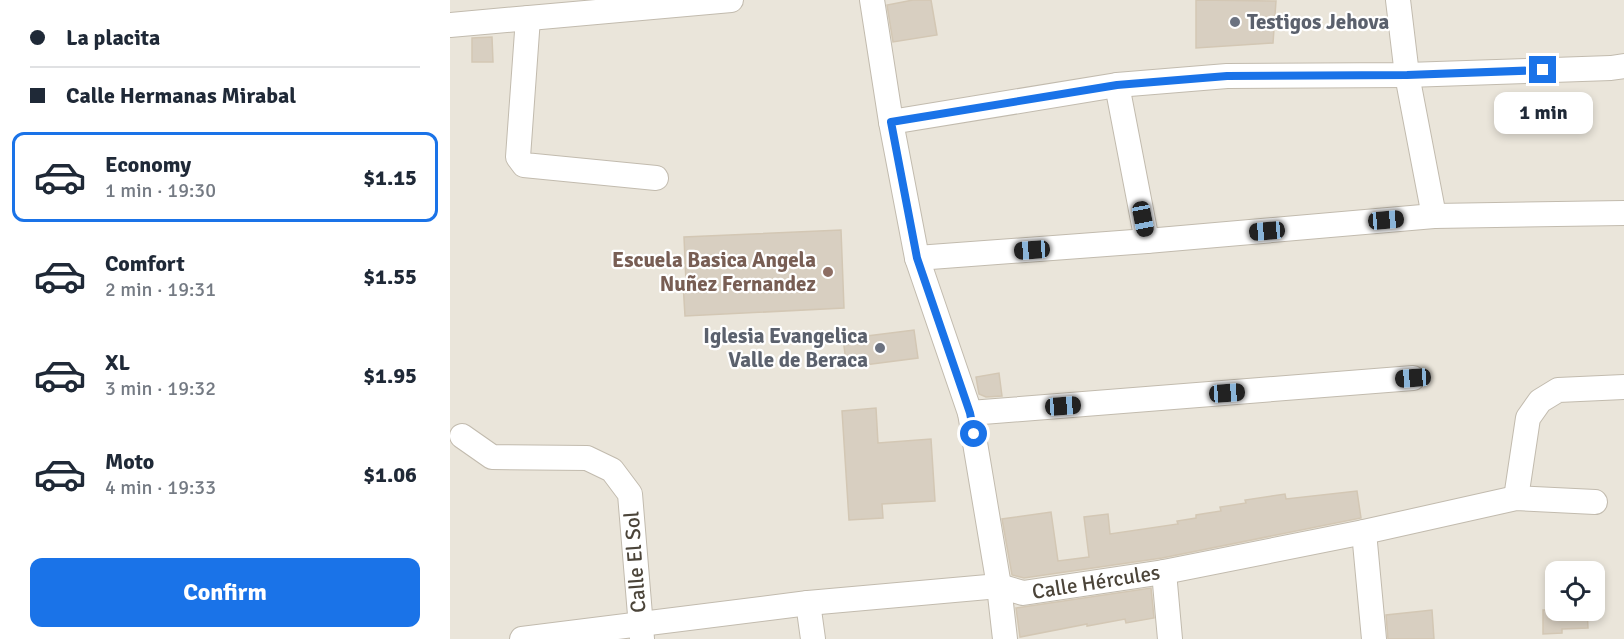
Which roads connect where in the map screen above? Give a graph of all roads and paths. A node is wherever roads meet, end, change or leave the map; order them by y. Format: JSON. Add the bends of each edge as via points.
{"nodes":[{"id":1,"x":731,"y":0,"type":"edge"},
{"id":2,"x":872,"y":0,"type":"edge"},
{"id":3,"x":1398,"y":0,"type":"edge"},
{"id":4,"x":528,"y":18,"type":"junction"},
{"id":5,"x":450,"y":25,"type":"edge"},
{"id":6,"x":1624,"y":66,"type":"edge"},
{"id":7,"x":1407,"y":75,"type":"junction"},
{"id":8,"x":1117,"y":85,"type":"junction"},
{"id":9,"x":891,"y":122,"type":"junction"},
{"id":10,"x":656,"y":178,"type":"dead end"},
{"id":11,"x":1624,"y":213,"type":"edge"},
{"id":12,"x":1434,"y":216,"type":"junction"},
{"id":13,"x":1147,"y":241,"type":"junction"},
{"id":14,"x":917,"y":258,"type":"junction"},
{"id":15,"x":1413,"y":378,"type":"dead end"},
{"id":16,"x":1624,"y":387,"type":"edge"},
{"id":17,"x":970,"y":413,"type":"junction"},
{"id":18,"x":462,"y":436,"type":"dead end"},
{"id":19,"x":1516,"y":498,"type":"junction"},
{"id":20,"x":1595,"y":502,"type":"dead end"},
{"id":21,"x":1364,"y":532,"type":"junction"},
{"id":22,"x":1164,"y":572,"type":"junction"},
{"id":23,"x":999,"y":586,"type":"junction"},
{"id":24,"x":808,"y":603,"type":"junction"},
{"id":25,"x":641,"y":631,"type":"edge"},
{"id":26,"x":522,"y":639,"type":"edge"},
{"id":27,"x":813,"y":639,"type":"edge"},
{"id":28,"x":1005,"y":639,"type":"edge"},
{"id":29,"x":1170,"y":639,"type":"edge"},
{"id":30,"x":1374,"y":639,"type":"edge"}],
"edges":[{"from":1,"to":4,"type":"street"},
{"from":2,"to":9,"type":"street"},
{"from":3,"to":7,"type":"street"},
{"from":4,"to":5,"type":"street"},
{"from":4,"to":10,"type":"street","via":[[518,157],[524,165]]},
{"from":6,"to":7,"type":"street"},
{"from":7,"to":8,"type":"street","via":[[1227,76]]},
{"from":7,"to":12,"type":"street"},
{"from":8,"to":9,"type":"street"},
{"from":8,"to":13,"type":"street"},
{"from":9,"to":14,"type":"street"},
{"from":11,"to":12,"type":"street"},
{"from":12,"to":13,"type":"street"},
{"from":13,"to":14,"type":"street"},
{"from":14,"to":17,"type":"street"},
{"from":15,"to":17,"type":"street"},
{"from":16,"to":19,"type":"street","via":[[1558,390],[1540,400],[1528,418]]},
{"from":17,"to":23,"type":"street"},
{"from":18,"to":25,"type":"street","name":"Calle El Sol","via":[[492,457],[587,458],[612,471],[630,494]]},
{"from":19,"to":20,"type":"street","name":"Calle Hércules"},
{"from":19,"to":21,"type":"street","name":"Calle Hércules"},
{"from":21,"to":22,"type":"street","name":"Calle Hércules"},
{"from":21,"to":30,"type":"street"},
{"from":22,"to":23,"type":"street","name":"Calle Hércules","via":[[1023,593]]},
{"from":22,"to":29,"type":"street"},
{"from":23,"to":24,"type":"street","name":"Calle Hércules"},
{"from":23,"to":28,"type":"street"},
{"from":24,"to":25,"type":"street","name":"Calle Hércules"},
{"from":24,"to":27,"type":"street"},
{"from":25,"to":26,"type":"street","name":"Calle Hércules"}]}
